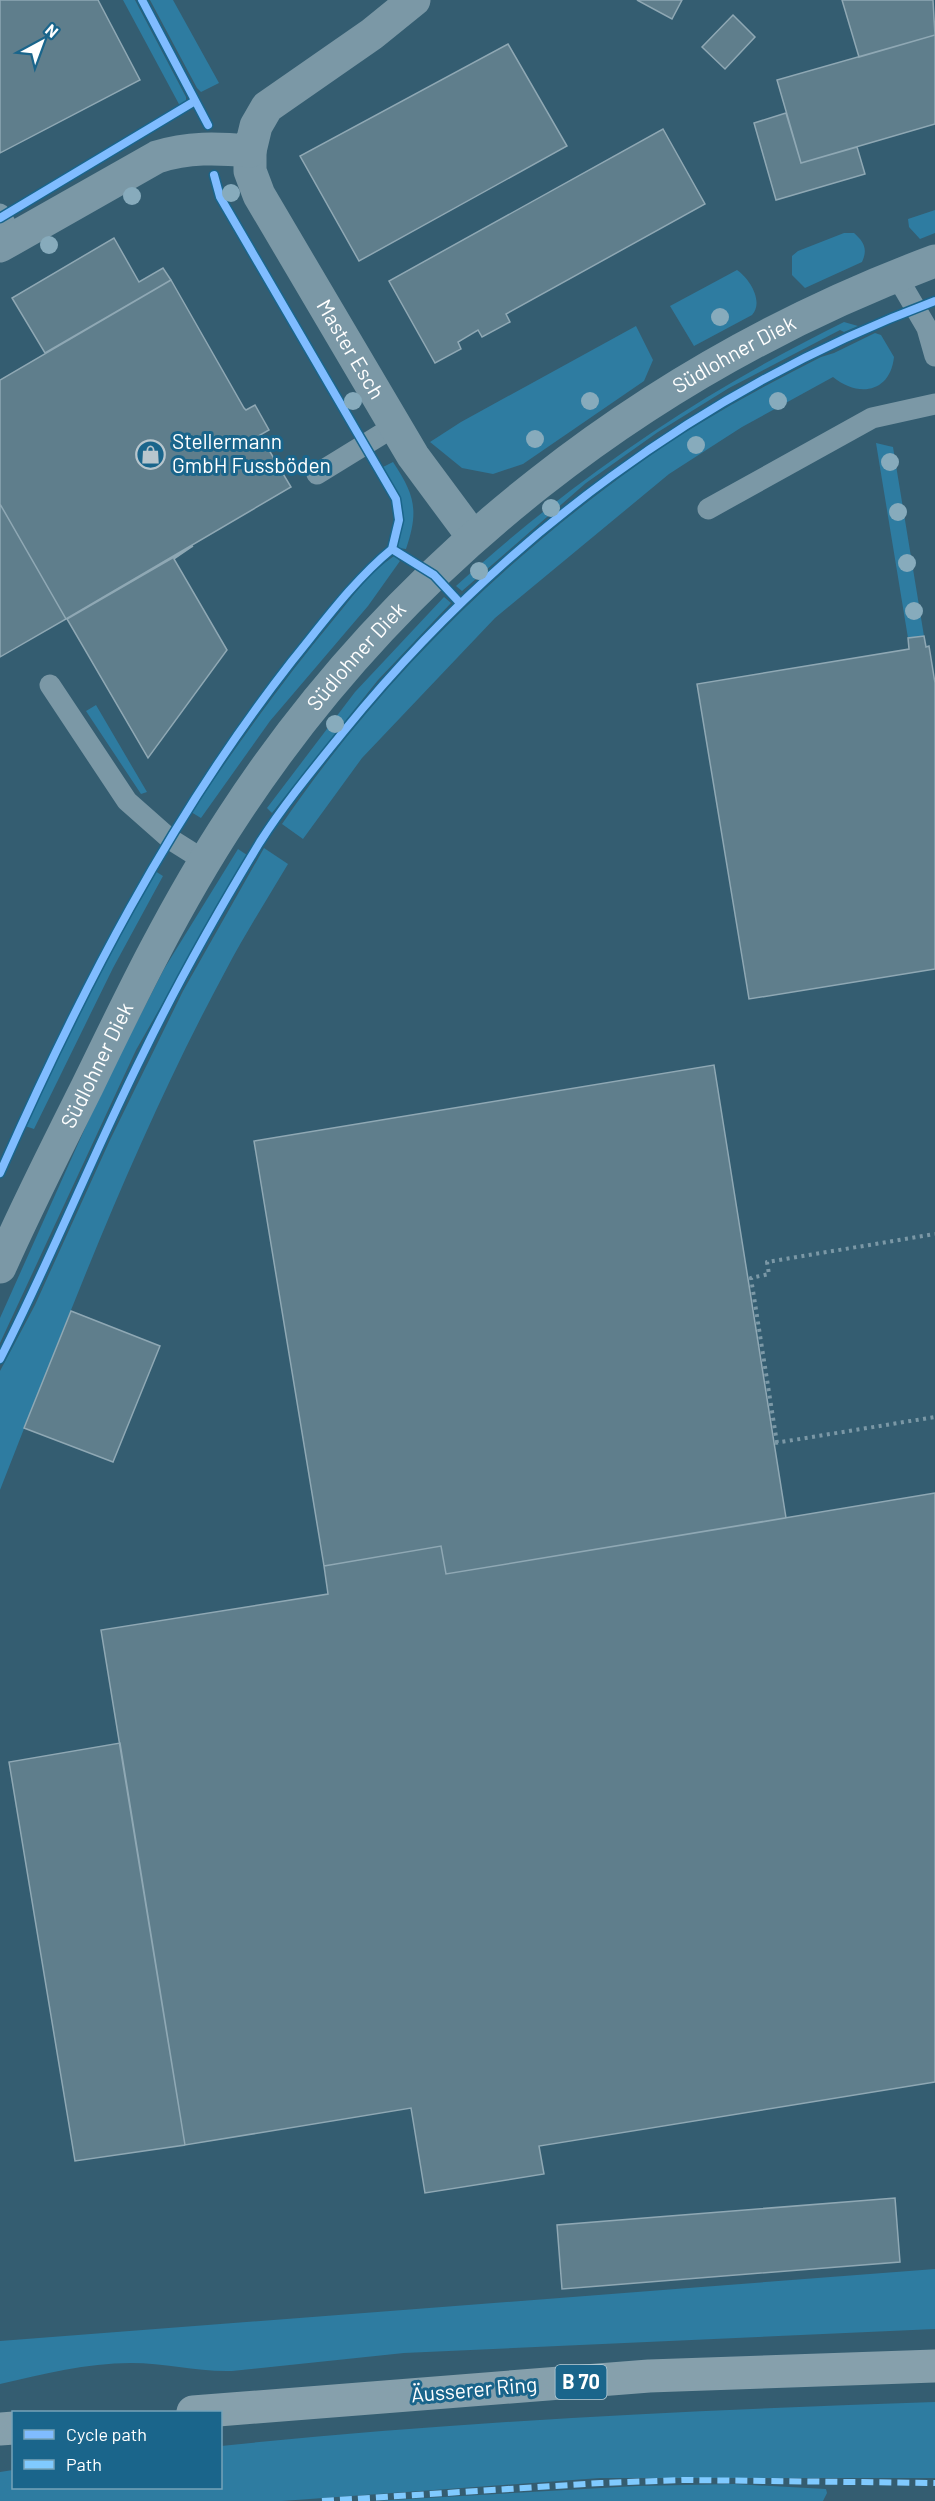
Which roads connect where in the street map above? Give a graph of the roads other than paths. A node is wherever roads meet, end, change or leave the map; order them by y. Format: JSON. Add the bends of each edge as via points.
{"nodes":[{"id":1,"x":414,"y":0,"type":"edge"},
{"id":2,"x":250,"y":151,"type":"junction"},
{"id":3,"x":4,"y":233,"type":"edge"},
{"id":4,"x":935,"y":261,"type":"edge"},
{"id":5,"x":896,"y":275,"type":"junction"},
{"id":6,"x":935,"y":356,"type":"edge"},
{"id":7,"x":935,"y":404,"type":"edge"},
{"id":8,"x":395,"y":426,"type":"junction"},
{"id":9,"x":317,"y":474,"type":"dead end"},
{"id":10,"x":708,"y":509,"type":"dead end"},
{"id":11,"x":473,"y":537,"type":"junction"},
{"id":12,"x":50,"y":685,"type":"dead end"},
{"id":13,"x":206,"y":861,"type":"junction"},
{"id":14,"x":0,"y":1267,"type":"edge"},
{"id":15,"x":935,"y":2366,"type":"edge"},
{"id":16,"x":206,"y":2411,"type":"edge"}],
"edges":[{"from":1,"to":2,"type":"street","name":"Master Esch","via":[[267,107],[256,126]]},
{"from":2,"to":3,"type":"street","via":[[178,150]]},
{"from":2,"to":8,"type":"street","name":"Master Esch","via":[[250,171],[259,195]]},
{"from":4,"to":5,"type":"street","name":"Südlohner Diek"},
{"from":5,"to":6,"type":"lane","via":[[927,328]]},
{"from":5,"to":11,"type":"street","name":"Südlohner Diek","via":[[826,305],[693,375],[608,430]]},
{"from":7,"to":10,"type":"lane","via":[[872,418]]},
{"from":8,"to":9,"type":"lane"},
{"from":8,"to":11,"type":"street","name":"Master Esch"},
{"from":11,"to":13,"type":"street","name":"Südlohner Diek","via":[[338,677],[233,816]]},
{"from":12,"to":13,"type":"lane","via":[[127,801],[170,839]]},
{"from":13,"to":14,"type":"street","name":"Südlohner Diek","via":[[128,1002]]},
{"from":15,"to":16,"type":"main road","name":"Äusserer Ring","number":"B 70","via":[[648,2376]]}]}
